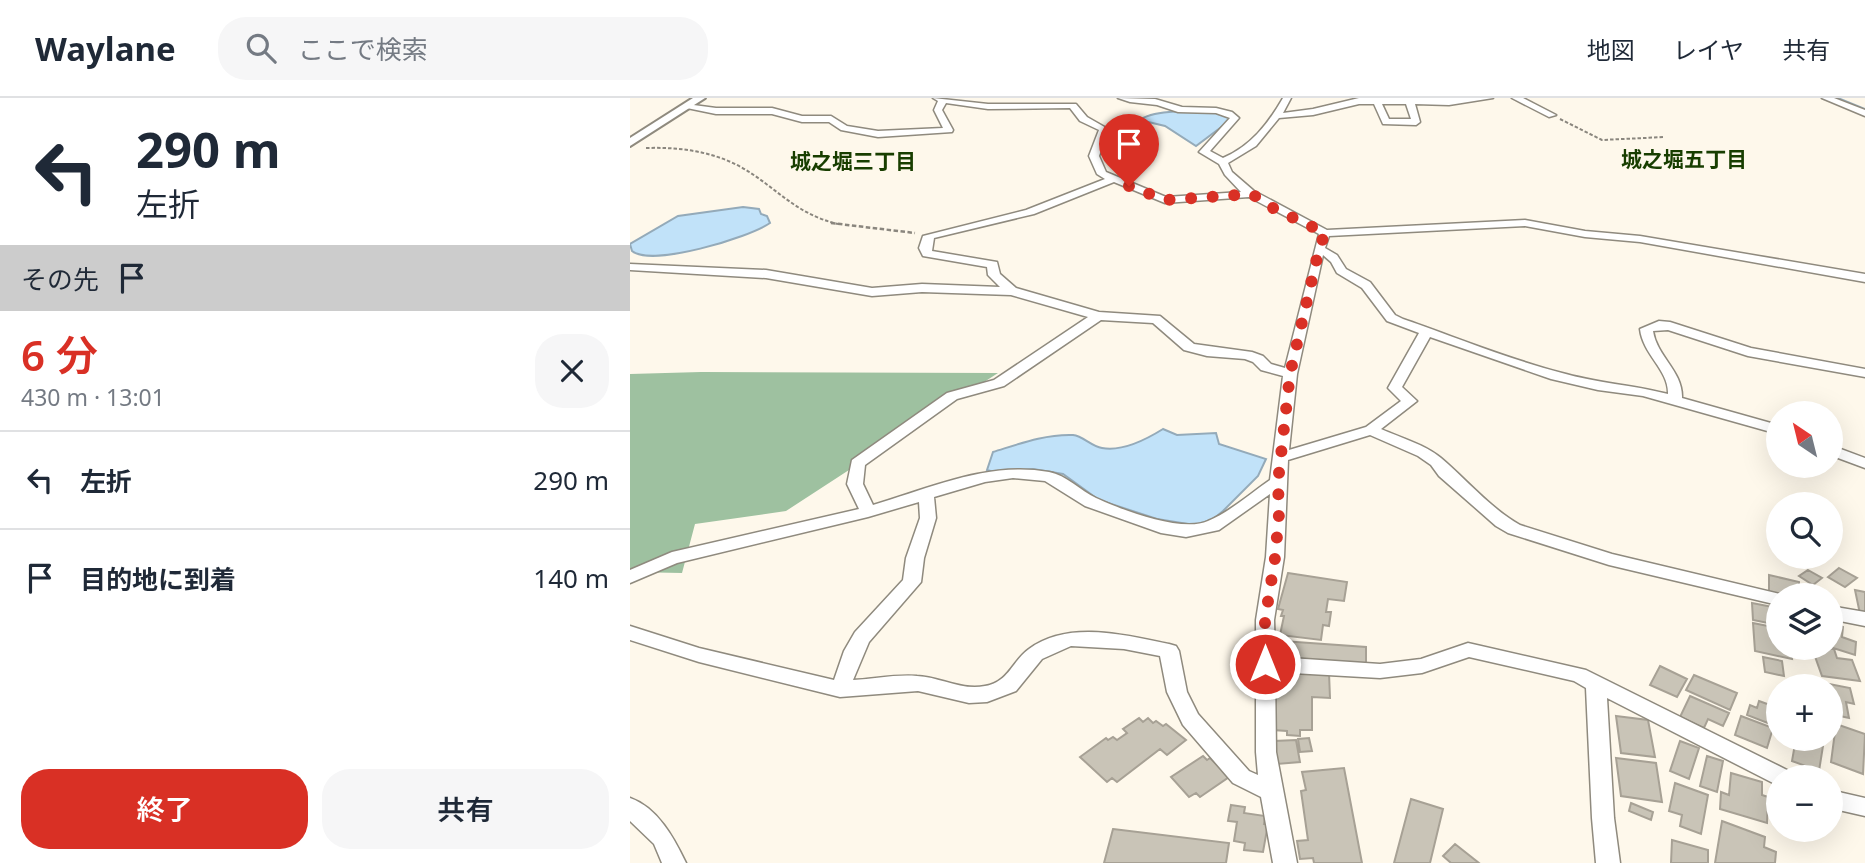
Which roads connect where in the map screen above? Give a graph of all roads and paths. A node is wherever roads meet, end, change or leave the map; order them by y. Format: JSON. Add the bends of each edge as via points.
{"nodes":[{"id":1,"x":700,"y":98,"type":"edge"},
{"id":2,"x":1122,"y":98,"type":"edge"},
{"id":3,"x":1287,"y":98,"type":"edge"},
{"id":4,"x":1489,"y":98,"type":"edge"},
{"id":5,"x":1516,"y":98,"type":"edge"},
{"id":6,"x":1826,"y":98,"type":"edge"},
{"id":7,"x":940,"y":99,"type":"edge"},
{"id":8,"x":1157,"y":100,"type":"edge"},
{"id":9,"x":1409,"y":100,"type":"junction"},
{"id":10,"x":1377,"y":101,"type":"junction"},
{"id":11,"x":685,"y":107,"type":"junction"},
{"id":12,"x":1865,"y":113,"type":"edge"},
{"id":13,"x":1552,"y":115,"type":"joint"},
{"id":14,"x":1278,"y":116,"type":"junction"},
{"id":15,"x":1665,"y":137,"type":"dead end"},
{"id":16,"x":630,"y":143,"type":"edge"},
{"id":17,"x":642,"y":148,"type":"dead end"},
{"id":18,"x":1223,"y":162,"type":"junction"},
{"id":19,"x":1111,"y":180,"type":"junction"},
{"id":20,"x":1252,"y":194,"type":"junction"},
{"id":21,"x":1325,"y":233,"type":"junction"},
{"id":22,"x":929,"y":236,"type":"junction"},
{"id":23,"x":1319,"y":249,"type":"junction"},
{"id":24,"x":630,"y":267,"type":"edge"},
{"id":25,"x":1865,"y":278,"type":"edge"},
{"id":26,"x":1012,"y":290,"type":"junction"},
{"id":27,"x":1098,"y":316,"type":"junction"},
{"id":28,"x":1427,"y":330,"type":"junction"},
{"id":29,"x":1865,"y":373,"type":"edge"},
{"id":30,"x":1290,"y":374,"type":"junction"},
{"id":31,"x":1675,"y":400,"type":"junction"},
{"id":32,"x":1766,"y":427,"type":"edge"},
{"id":33,"x":1371,"y":430,"type":"junction"},
{"id":34,"x":1843,"y":454,"type":"edge"},
{"id":35,"x":1283,"y":457,"type":"junction"},
{"id":36,"x":1865,"y":463,"type":"edge"},
{"id":37,"x":1278,"y":482,"type":"junction"},
{"id":38,"x":925,"y":495,"type":"junction"},
{"id":39,"x":868,"y":512,"type":"junction"},
{"id":40,"x":630,"y":577,"type":"edge"},
{"id":41,"x":1766,"y":597,"type":"edge"},
{"id":42,"x":1843,"y":615,"type":"edge"},
{"id":43,"x":1865,"y":619,"type":"edge"},
{"id":44,"x":630,"y":633,"type":"edge"},
{"id":45,"x":1265,"y":664,"type":"junction"},
{"id":46,"x":1596,"y":684,"type":"junction"},
{"id":47,"x":840,"y":689,"type":"junction"},
{"id":48,"x":1766,"y":769,"type":"edge"},
{"id":49,"x":1270,"y":792,"type":"junction"},
{"id":50,"x":1843,"y":802,"type":"edge"},
{"id":51,"x":630,"y":807,"type":"edge"},
{"id":52,"x":1865,"y":807,"type":"edge"},
{"id":53,"x":1288,"y":860,"type":"edge"},
{"id":54,"x":674,"y":863,"type":"edge"},
{"id":55,"x":1608,"y":863,"type":"edge"}],
"edges":[{"from":1,"to":11,"type":"street"},
{"from":2,"to":8,"type":"street","via":[[1142,103]]},
{"from":3,"to":14,"type":"street"},
{"from":4,"to":9,"type":"street"},
{"from":5,"to":13,"type":"street"},
{"from":6,"to":12,"type":"street"},
{"from":7,"to":11,"type":"street","via":[[938,110],[949,131],[878,134],[844,128],[831,119]]},
{"from":7,"to":19,"type":"street","via":[[964,106],[1073,106],[1088,124],[1104,129],[1094,156],[1102,174]]},
{"from":8,"to":18,"type":"street","via":[[1182,111],[1217,110],[1235,118],[1204,152]]},
{"from":9,"to":10,"type":"street"},
{"from":9,"to":10,"type":"street","via":[[1416,122],[1386,122]]},
{"from":10,"to":14,"type":"street"},
{"from":11,"to":16,"type":"street"},
{"from":13,"to":15,"type":"path","via":[[1602,140]]},
{"from":14,"to":18,"type":"street","via":[[1243,154]]},
{"from":17,"to":22,"type":"path","via":[[684,148],[711,154],[754,176],[785,203],[826,221]]},
{"from":18,"to":20,"type":"street","via":[[1225,171]]},
{"from":19,"to":20,"type":"street","via":[[1165,200]]},
{"from":19,"to":22,"type":"street","via":[[1033,211]]},
{"from":20,"to":21,"type":"street"},
{"from":21,"to":23,"type":"street"},
{"from":21,"to":25,"type":"street","via":[[1525,223]]},
{"from":22,"to":26,"type":"street","via":[[928,254],[993,264],[994,275]]},
{"from":23,"to":28,"type":"street","via":[[1331,254],[1341,271],[1366,285],[1391,318]]},
{"from":23,"to":30,"type":"street"},
{"from":24,"to":26,"type":"street","via":[[766,274],[872,292]]},
{"from":26,"to":27,"type":"street"},
{"from":27,"to":30,"type":"street","via":[[1156,319],[1189,347],[1248,355],[1266,367]]},
{"from":27,"to":39,"type":"street","via":[[999,383],[952,396],[857,463],[855,484]]},
{"from":28,"to":31,"type":"street","via":[[1556,376]]},
{"from":28,"to":33,"type":"street","via":[[1395,387],[1410,401]]},
{"from":29,"to":31,"type":"street","via":[[1748,352],[1670,327],[1652,326],[1646,329],[1649,349],[1672,375]]},
{"from":30,"to":35,"type":"street"},
{"from":31,"to":32,"type":"street"},
{"from":33,"to":35,"type":"street"},
{"from":33,"to":41,"type":"street","via":[[1429,457],[1514,529],[1609,559]]},
{"from":34,"to":36,"type":"street"},
{"from":35,"to":37,"type":"street"},
{"from":37,"to":38,"type":"street","via":[[1213,526],[1185,532],[1091,502],[1059,481],[1035,474],[983,477]]},
{"from":37,"to":45,"type":"street"},
{"from":38,"to":39,"type":"street"},
{"from":38,"to":47,"type":"street","via":[[931,516],[912,566],[912,582],[862,637]]},
{"from":39,"to":40,"type":"street","via":[[672,558]]},
{"from":42,"to":43,"type":"street"},
{"from":44,"to":47,"type":"street"},
{"from":45,"to":46,"type":"street","via":[[1380,671],[1422,666],[1468,650],[1578,675]]},
{"from":45,"to":49,"type":"street"},
{"from":46,"to":48,"type":"street"},
{"from":46,"to":55,"type":"street"},
{"from":47,"to":49,"type":"street","via":[[918,683],[970,695],[987,694],[1009,685],[1035,654],[1069,639],[1124,642],[1169,651],[1177,692],[1190,719],[1241,777]]},
{"from":49,"to":53,"type":"street"},
{"from":50,"to":52,"type":"street"},
{"from":51,"to":54,"type":"street","via":[[662,837]]}]}
